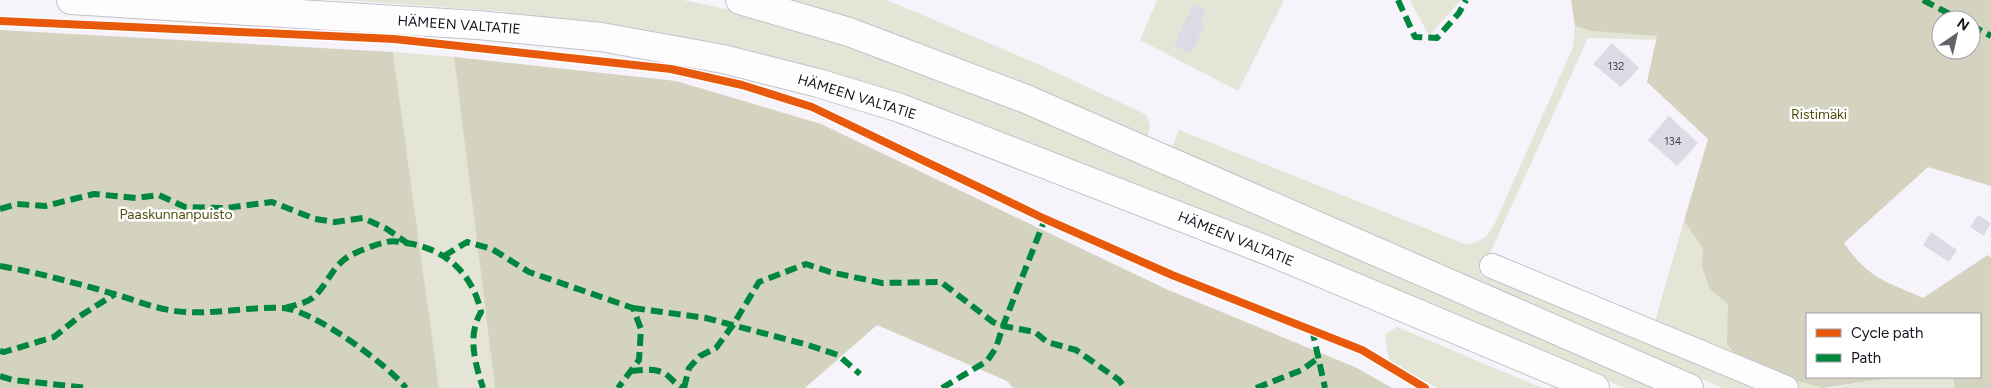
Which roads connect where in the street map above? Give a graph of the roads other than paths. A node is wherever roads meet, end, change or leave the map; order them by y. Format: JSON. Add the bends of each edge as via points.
{"nodes":[{"id":1,"x":71,"y":0,"type":"edge"},
{"id":2,"x":740,"y":0,"type":"edge"},
{"id":3,"x":1492,"y":266,"type":"dead end"},
{"id":4,"x":1595,"y":388,"type":"edge"},
{"id":5,"x":1689,"y":388,"type":"edge"},
{"id":6,"x":1786,"y":388,"type":"edge"}],
"edges":[{"from":1,"to":4,"type":"highway","name":"HÄMEEN VALTATIE","via":[[478,25],[602,37],[724,59],[818,83],[908,112],[1271,252]]},
{"from":2,"to":5,"type":"highway","via":[[849,32],[1026,98]]},
{"from":3,"to":6,"type":"street"}]}
